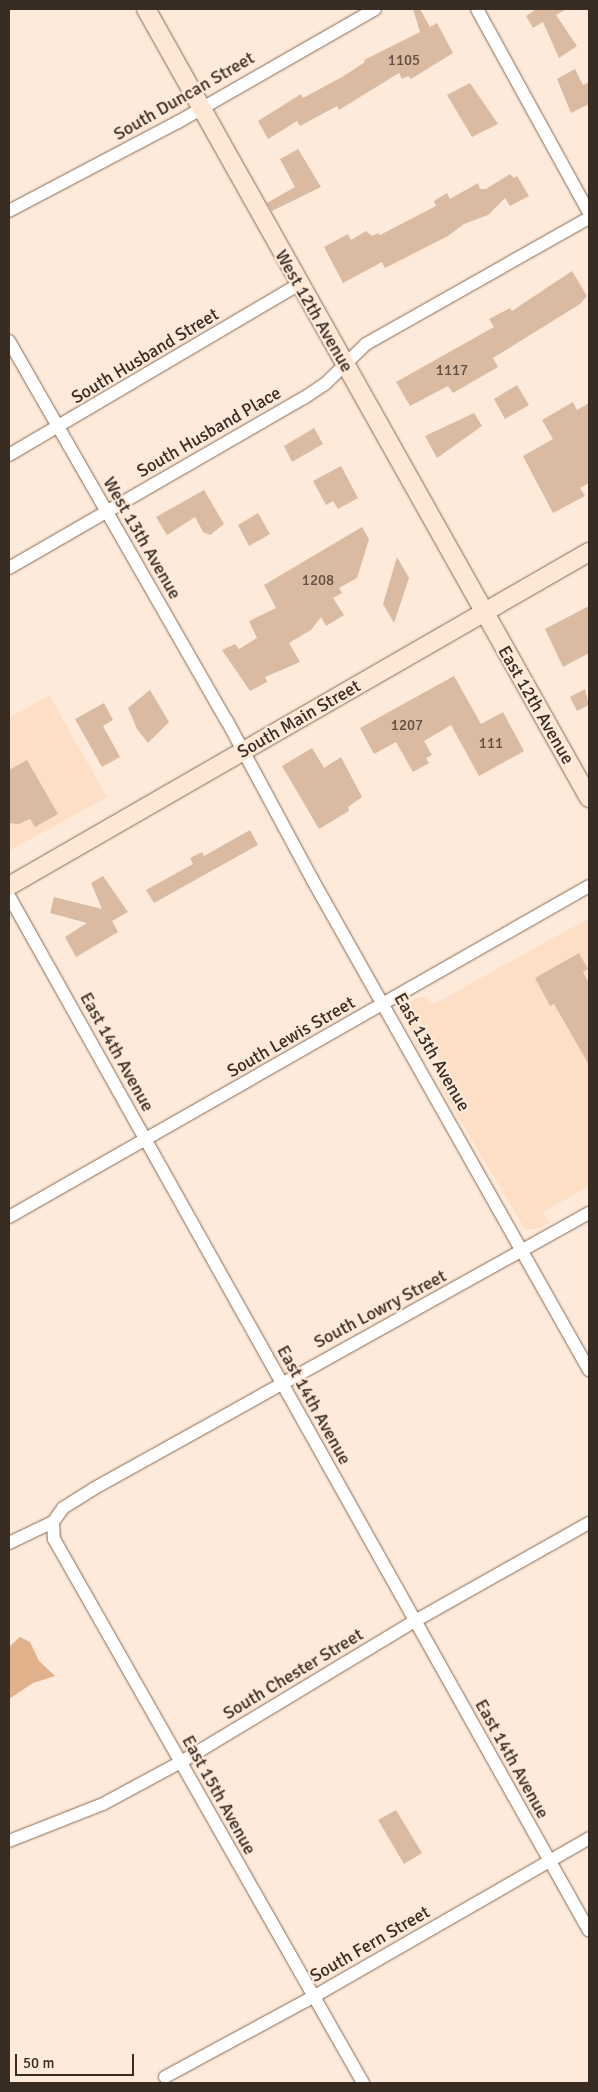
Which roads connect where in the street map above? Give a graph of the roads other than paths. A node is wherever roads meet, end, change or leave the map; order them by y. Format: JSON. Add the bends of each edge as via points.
{"nodes":[{"id":1,"x":146,"y":9,"type":"edge"},
{"id":2,"x":374,"y":9,"type":"edge"},
{"id":3,"x":477,"y":9,"type":"edge"},
{"id":4,"x":201,"y":109,"type":"junction"},
{"id":5,"x":9,"y":211,"type":"edge"},
{"id":6,"x":589,"y":213,"type":"edge"},
{"id":7,"x":589,"y":218,"type":"edge"},
{"id":8,"x":298,"y":285,"type":"junction"},
{"id":9,"x":9,"y":341,"type":"edge"},
{"id":10,"x":344,"y":365,"type":"junction"},
{"id":11,"x":58,"y":428,"type":"junction"},
{"id":12,"x":9,"y":455,"type":"edge"},
{"id":13,"x":107,"y":510,"type":"junction"},
{"id":14,"x":589,"y":552,"type":"edge"},
{"id":15,"x":9,"y":568,"type":"edge"},
{"id":16,"x":482,"y":612,"type":"junction"},
{"id":17,"x":243,"y":752,"type":"junction"},
{"id":18,"x":589,"y":798,"type":"edge"},
{"id":19,"x":9,"y":886,"type":"edge"},
{"id":20,"x":589,"y":886,"type":"edge"},
{"id":21,"x":9,"y":896,"type":"edge"},
{"id":22,"x":384,"y":1004,"type":"junction"},
{"id":23,"x":144,"y":1140,"type":"junction"},
{"id":24,"x":589,"y":1213,"type":"edge"},
{"id":25,"x":9,"y":1217,"type":"edge"},
{"id":26,"x":523,"y":1251,"type":"junction"},
{"id":27,"x":589,"y":1370,"type":"edge"},
{"id":28,"x":282,"y":1382,"type":"junction"},
{"id":29,"x":53,"y":1522,"type":"junction"},
{"id":30,"x":589,"y":1523,"type":"edge"},
{"id":31,"x":9,"y":1543,"type":"edge"},
{"id":32,"x":415,"y":1621,"type":"junction"},
{"id":33,"x":181,"y":1762,"type":"junction"},
{"id":34,"x":589,"y":1838,"type":"edge"},
{"id":35,"x":9,"y":1841,"type":"edge"},
{"id":36,"x":550,"y":1860,"type":"junction"},
{"id":37,"x":589,"y":1931,"type":"edge"},
{"id":38,"x":313,"y":1997,"type":"junction"},
{"id":39,"x":165,"y":2077,"type":"dead end"},
{"id":40,"x":363,"y":2083,"type":"edge"}],
"edges":[{"from":1,"to":4,"type":"main road","name":"West 12th Avenue"},
{"from":2,"to":4,"type":"street","name":"South Duncan Street"},
{"from":3,"to":6,"type":"street"},
{"from":4,"to":5,"type":"street","name":"South Duncan Street"},
{"from":4,"to":8,"type":"main road","name":"West 12th Avenue"},
{"from":7,"to":10,"type":"street","via":[[366,344]]},
{"from":8,"to":10,"type":"main road","name":"West 12th Avenue"},
{"from":8,"to":11,"type":"street","name":"South Husband Street"},
{"from":9,"to":11,"type":"street","name":"West 13th Avenue"},
{"from":10,"to":13,"type":"street","name":"South Husband Place","via":[[304,398]]},
{"from":10,"to":16,"type":"main road","name":"West 12th Avenue"},
{"from":11,"to":12,"type":"street","name":"South Husband Street"},
{"from":11,"to":13,"type":"street","name":"West 13th Avenue"},
{"from":13,"to":15,"type":"street","name":"South Husband Place"},
{"from":13,"to":17,"type":"street","name":"West 13th Avenue"},
{"from":14,"to":16,"type":"main road","name":"South Main Street"},
{"from":16,"to":17,"type":"main road","name":"South Main Street"},
{"from":16,"to":18,"type":"main road","name":"East 12th Avenue"},
{"from":17,"to":19,"type":"main road","name":"South Main Street"},
{"from":17,"to":22,"type":"street","name":"East 13th Avenue"},
{"from":20,"to":22,"type":"street","name":"South Lewis Street"},
{"from":21,"to":23,"type":"street","name":"East 14th Avenue"},
{"from":22,"to":23,"type":"street","name":"South Lewis Street"},
{"from":22,"to":26,"type":"street","name":"East 13th Avenue"},
{"from":23,"to":25,"type":"street","name":"South Lewis Street"},
{"from":23,"to":28,"type":"street","name":"East 14th Avenue"},
{"from":24,"to":26,"type":"street","name":"South Lowry Street"},
{"from":26,"to":27,"type":"street","name":"East 13th Avenue"},
{"from":26,"to":28,"type":"street","name":"South Lowry Street"},
{"from":28,"to":29,"type":"street","name":"South Lowry Street","via":[[93,1489],[64,1508]]},
{"from":28,"to":32,"type":"street","name":"East 14th Avenue"},
{"from":29,"to":31,"type":"street","name":"South Lowry Street"},
{"from":29,"to":33,"type":"street","name":"East 15th Avenue","via":[[54,1538]]},
{"from":30,"to":32,"type":"street","name":"South Chester Street"},
{"from":32,"to":33,"type":"street","name":"South Chester Street"},
{"from":32,"to":36,"type":"street","name":"East 14th Avenue"},
{"from":33,"to":35,"type":"street","name":"South Chester Street","via":[[103,1804]]},
{"from":33,"to":38,"type":"street","name":"East 15th Avenue"},
{"from":34,"to":36,"type":"street","name":"South Fern Street"},
{"from":36,"to":37,"type":"street","name":"East 14th Avenue"},
{"from":36,"to":38,"type":"street","name":"South Fern Street"},
{"from":38,"to":39,"type":"street","name":"South Fern Street"},
{"from":38,"to":40,"type":"street","name":"East 15th Avenue"}]}
